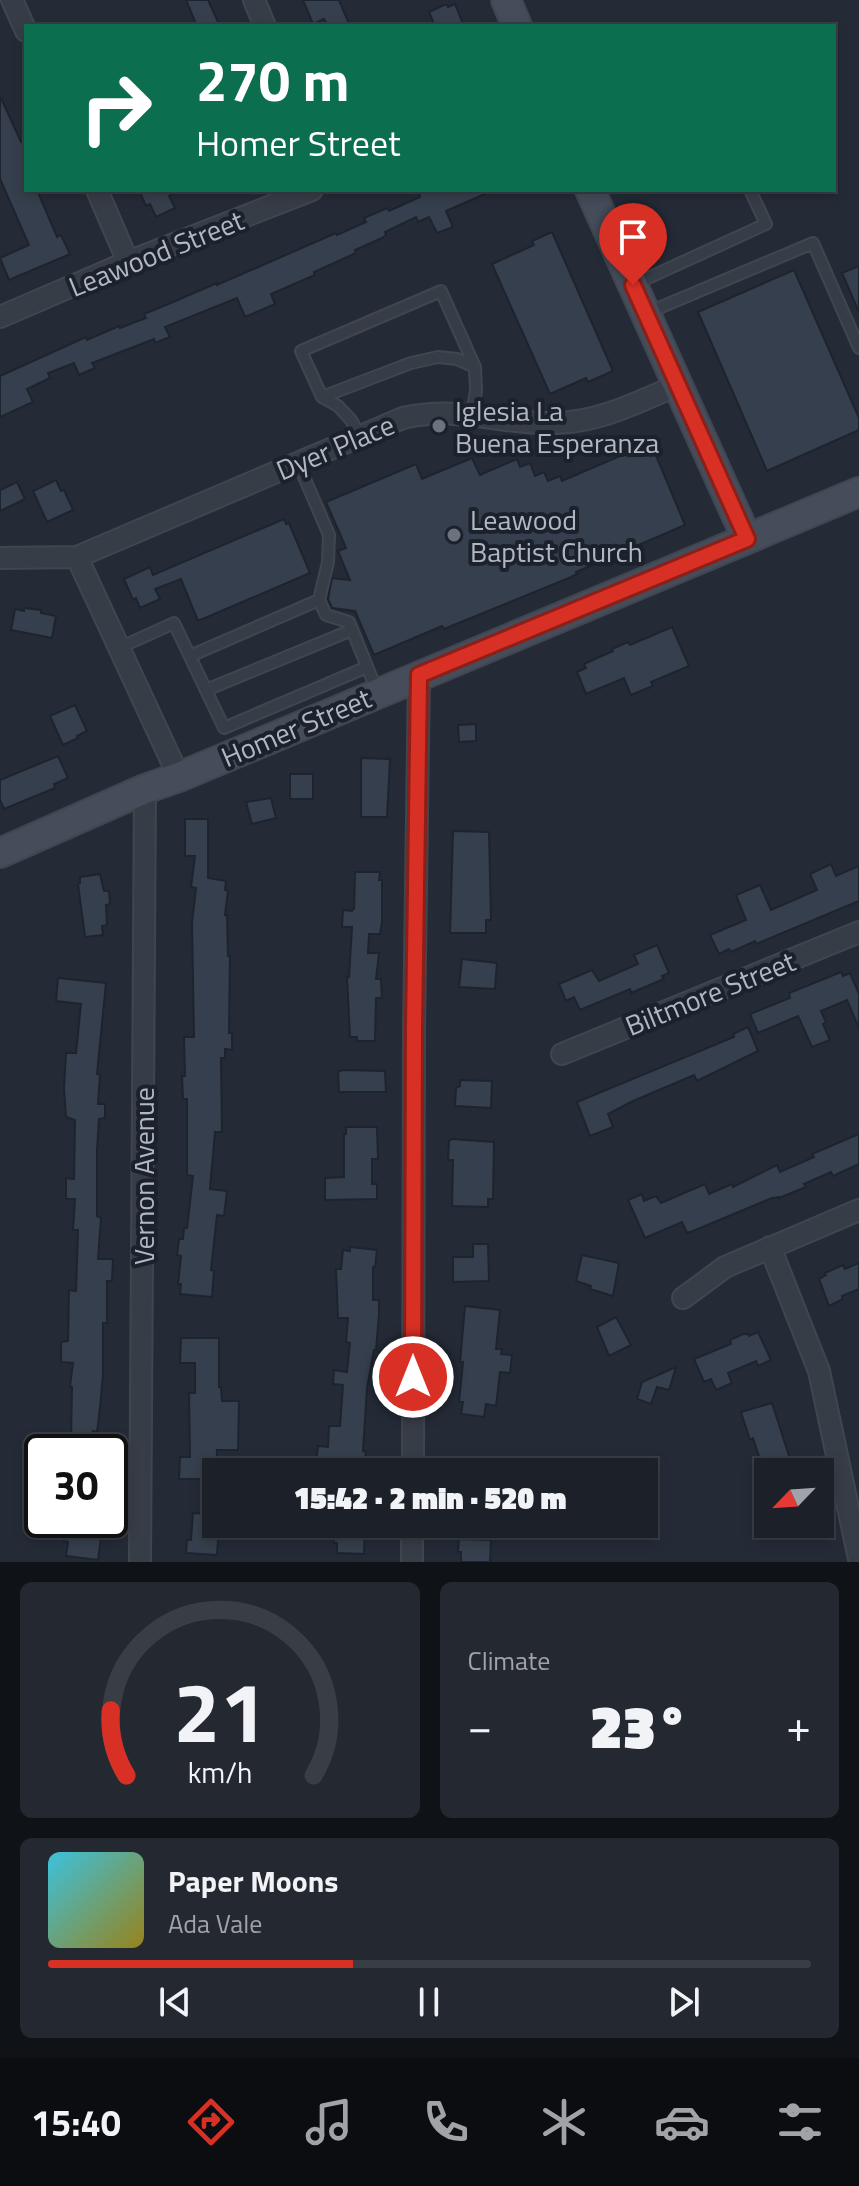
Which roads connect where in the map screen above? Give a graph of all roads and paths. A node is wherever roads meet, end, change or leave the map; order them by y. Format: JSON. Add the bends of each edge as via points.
{"nodes":[{"id":1,"x":12,"y":0,"type":"edge"},
{"id":2,"x":254,"y":0,"type":"edge"},
{"id":3,"x":506,"y":0,"type":"edge"},
{"id":4,"x":264,"y":24,"type":"edge"},
{"id":5,"x":516,"y":24,"type":"edge"},
{"id":6,"x":24,"y":27,"type":"edge"},
{"id":7,"x":98,"y":192,"type":"edge"},
{"id":8,"x":307,"y":192,"type":"edge"},
{"id":9,"x":591,"y":192,"type":"edge"},
{"id":10,"x":751,"y":192,"type":"edge"},
{"id":11,"x":128,"y":262,"type":"junction"},
{"id":12,"x":633,"y":285,"type":"junction"},
{"id":13,"x":646,"y":314,"type":"junction"},
{"id":14,"x":0,"y":317,"type":"edge"},
{"id":15,"x":859,"y":348,"type":"edge"},
{"id":16,"x":475,"y":367,"type":"junction"},
{"id":17,"x":678,"y":385,"type":"junction"},
{"id":18,"x":322,"y":397,"type":"junction"},
{"id":19,"x":472,"y":414,"type":"junction"},
{"id":20,"x":360,"y":436,"type":"junction"},
{"id":21,"x":298,"y":462,"type":"junction"},
{"id":22,"x":859,"y":492,"type":"edge"},
{"id":23,"x":747,"y":539,"type":"junction"},
{"id":24,"x":77,"y":557,"type":"junction"},
{"id":25,"x":0,"y":558,"type":"edge"},
{"id":26,"x":319,"y":600,"type":"junction"},
{"id":27,"x":352,"y":630,"type":"junction"},
{"id":28,"x":119,"y":648,"type":"junction"},
{"id":29,"x":190,"y":656,"type":"junction"},
{"id":30,"x":419,"y":675,"type":"junction"},
{"id":31,"x":372,"y":680,"type":"junction"},
{"id":32,"x":206,"y":690,"type":"junction"},
{"id":33,"x":179,"y":777,"type":"junction"},
{"id":34,"x":145,"y":789,"type":"junction"},
{"id":35,"x":0,"y":853,"type":"edge"},
{"id":36,"x":859,"y":932,"type":"edge"},
{"id":37,"x":562,"y":1054,"type":"dead end"},
{"id":38,"x":859,"y":1210,"type":"edge"},
{"id":39,"x":770,"y":1247,"type":"junction"},
{"id":40,"x":683,"y":1298,"type":"dead end"},
{"id":41,"x":413,"y":1458,"type":"edge"},
{"id":42,"x":412,"y":1538,"type":"edge"},
{"id":43,"x":859,"y":1559,"type":"edge"},
{"id":44,"x":140,"y":1562,"type":"edge"},
{"id":45,"x":412,"y":1562,"type":"edge"}],
"edges":[{"from":1,"to":6,"type":"street"},
{"from":2,"to":4,"type":"street"},
{"from":3,"to":5,"type":"street"},
{"from":7,"to":11,"type":"street"},
{"from":8,"to":11,"type":"street","name":"Leawood Street"},
{"from":9,"to":12,"type":"street"},
{"from":10,"to":12,"type":"lane","via":[[766,224]]},
{"from":11,"to":14,"type":"street","name":"Leawood Street"},
{"from":12,"to":13,"type":"street"},
{"from":13,"to":15,"type":"lane","via":[[813,243]]},
{"from":13,"to":17,"type":"street"},
{"from":16,"to":18,"type":"lane","via":[[438,357]]},
{"from":16,"to":18,"type":"lane","via":[[441,291],[301,351]]},
{"from":16,"to":19,"type":"lane"},
{"from":17,"to":19,"type":"street","name":"Dyer Place","via":[[575,422],[528,423]]},
{"from":17,"to":23,"type":"street"},
{"from":18,"to":20,"type":"lane","via":[[338,406]]},
{"from":19,"to":20,"type":"street","name":"Dyer Place","via":[[420,414]]},
{"from":20,"to":21,"type":"street","name":"Dyer Place"},
{"from":21,"to":24,"type":"street","name":"Dyer Place"},
{"from":21,"to":26,"type":"lane","via":[[329,535]]},
{"from":22,"to":23,"type":"street","name":"Homer Street"},
{"from":23,"to":30,"type":"street","name":"Homer Street"},
{"from":24,"to":25,"type":"street","name":"Dyer Place"},
{"from":24,"to":28,"type":"street"},
{"from":26,"to":27,"type":"lane","via":[[326,615],[349,622]]},
{"from":26,"to":29,"type":"lane"},
{"from":27,"to":31,"type":"lane"},
{"from":27,"to":32,"type":"lane"},
{"from":28,"to":29,"type":"lane","via":[[174,623]]},
{"from":28,"to":33,"type":"street"},
{"from":29,"to":32,"type":"lane"},
{"from":30,"to":31,"type":"street","name":"Homer Street"},
{"from":30,"to":41,"type":"street"},
{"from":31,"to":32,"type":"lane","via":[[224,728]]},
{"from":31,"to":33,"type":"street","name":"Homer Street"},
{"from":33,"to":34,"type":"street","name":"Homer Street"},
{"from":34,"to":35,"type":"street","name":"Homer Street"},
{"from":34,"to":44,"type":"street","name":"Vernon Avenue"},
{"from":36,"to":37,"type":"street","name":"Biltmore Street"},
{"from":38,"to":39,"type":"street"},
{"from":39,"to":40,"type":"street","via":[[725,1267]]},
{"from":39,"to":43,"type":"street","via":[[819,1371]]},
{"from":42,"to":45,"type":"street"}]}
